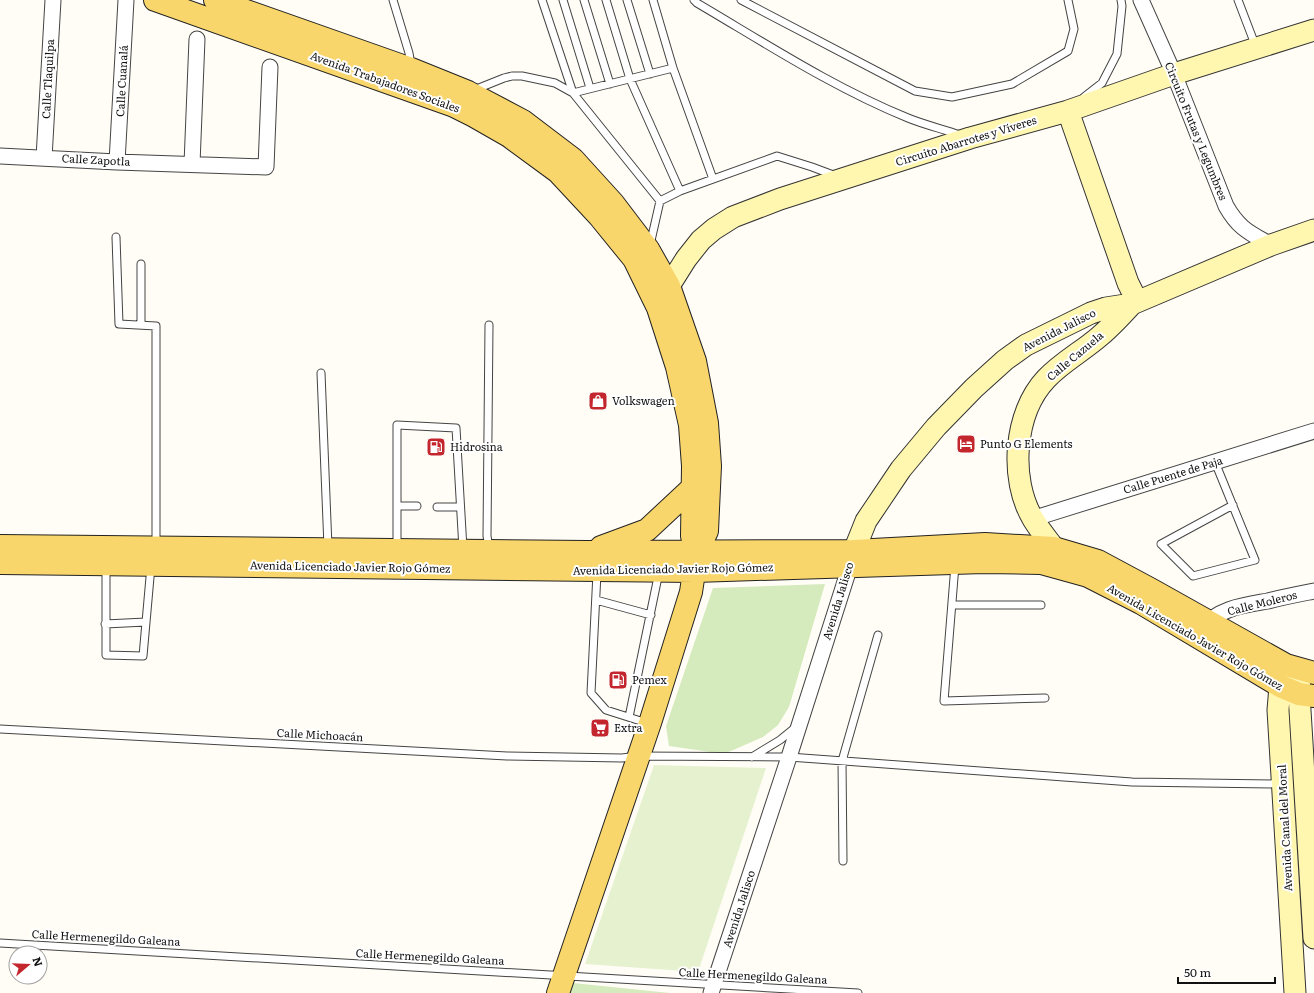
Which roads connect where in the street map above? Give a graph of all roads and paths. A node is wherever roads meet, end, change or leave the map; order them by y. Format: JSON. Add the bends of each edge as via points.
{"nodes":[{"id":1,"x":53,"y":0,"type":"edge"},
{"id":2,"x":126,"y":0,"type":"edge"},
{"id":3,"x":155,"y":0,"type":"edge"},
{"id":4,"x":215,"y":0,"type":"edge"},
{"id":5,"x":393,"y":0,"type":"edge"},
{"id":6,"x":542,"y":0,"type":"edge"},
{"id":7,"x":563,"y":0,"type":"edge"},
{"id":8,"x":584,"y":0,"type":"edge"},
{"id":9,"x":606,"y":0,"type":"edge"},
{"id":10,"x":627,"y":0,"type":"edge"},
{"id":11,"x":653,"y":0,"type":"edge"},
{"id":12,"x":694,"y":0,"type":"edge"},
{"id":13,"x":741,"y":0,"type":"edge"},
{"id":14,"x":1068,"y":0,"type":"edge"},
{"id":15,"x":1121,"y":0,"type":"edge"},
{"id":16,"x":1141,"y":0,"type":"edge"},
{"id":17,"x":1238,"y":0,"type":"edge"},
{"id":18,"x":1314,"y":30,"type":"edge"},
{"id":19,"x":197,"y":39,"type":"dead end"},
{"id":20,"x":1256,"y":48,"type":"junction"},
{"id":21,"x":270,"y":67,"type":"dead end"},
{"id":22,"x":673,"y":68,"type":"junction"},
{"id":23,"x":411,"y":69,"type":"junction"},
{"id":24,"x":650,"y":74,"type":"junction"},
{"id":25,"x":1174,"y":74,"type":"junction"},
{"id":26,"x":630,"y":79,"type":"junction"},
{"id":27,"x":610,"y":84,"type":"junction"},
{"id":28,"x":590,"y":88,"type":"junction"},
{"id":29,"x":573,"y":93,"type":"junction"},
{"id":30,"x":461,"y":99,"type":"junction"},
{"id":31,"x":1068,"y":111,"type":"junction"},
{"id":32,"x":970,"y":138,"type":"junction"},
{"id":33,"x":0,"y":156,"type":"edge"},
{"id":34,"x":44,"y":158,"type":"junction"},
{"id":35,"x":117,"y":162,"type":"junction"},
{"id":36,"x":192,"y":164,"type":"junction"},
{"id":37,"x":713,"y":179,"type":"junction"},
{"id":38,"x":843,"y":179,"type":"junction"},
{"id":39,"x":680,"y":191,"type":"junction"},
{"id":40,"x":660,"y":201,"type":"junction"},
{"id":41,"x":1314,"y":230,"type":"edge"},
{"id":42,"x":116,"y":237,"type":"dead end"},
{"id":43,"x":1271,"y":245,"type":"junction"},
{"id":44,"x":648,"y":249,"type":"junction"},
{"id":45,"x":141,"y":264,"type":"dead end"},
{"id":46,"x":669,"y":286,"type":"junction"},
{"id":47,"x":1135,"y":302,"type":"junction"},
{"id":48,"x":658,"y":308,"type":"junction"},
{"id":49,"x":1106,"y":308,"type":"joint"},
{"id":50,"x":141,"y":325,"type":"junction"},
{"id":51,"x":489,"y":325,"type":"dead end"},
{"id":52,"x":321,"y":373,"type":"dead end"},
{"id":53,"x":1314,"y":431,"type":"edge"},
{"id":54,"x":1215,"y":462,"type":"junction"},
{"id":55,"x":692,"y":488,"type":"junction"},
{"id":56,"x":1233,"y":505,"type":"junction"},
{"id":57,"x":397,"y":506,"type":"junction"},
{"id":58,"x":417,"y":506,"type":"dead end"},
{"id":59,"x":437,"y":507,"type":"dead end"},
{"id":60,"x":460,"y":507,"type":"junction"},
{"id":61,"x":1032,"y":519,"type":"junction"},
{"id":62,"x":0,"y":546,"type":"edge"},
{"id":63,"x":1054,"y":548,"type":"junction"},
{"id":64,"x":328,"y":549,"type":"junction"},
{"id":65,"x":489,"y":551,"type":"junction"},
{"id":66,"x":955,"y":554,"type":"junction"},
{"id":67,"x":154,"y":556,"type":"junction"},
{"id":68,"x":241,"y":557,"type":"junction"},
{"id":69,"x":852,"y":558,"type":"junction"},
{"id":70,"x":397,"y":559,"type":"junction"},
{"id":71,"x":463,"y":559,"type":"junction"},
{"id":72,"x":592,"y":561,"type":"junction"},
{"id":73,"x":696,"y":561,"type":"junction"},
{"id":74,"x":0,"y":563,"type":"edge"},
{"id":75,"x":106,"y":564,"type":"junction"},
{"id":76,"x":660,"y":570,"type":"junction"},
{"id":77,"x":1314,"y":590,"type":"edge"},
{"id":78,"x":596,"y":600,"type":"junction"},
{"id":79,"x":952,"y":605,"type":"junction"},
{"id":80,"x":1041,"y":605,"type":"dead end"},
{"id":81,"x":1173,"y":612,"type":"junction"},
{"id":82,"x":651,"y":615,"type":"junction"},
{"id":83,"x":146,"y":622,"type":"junction"},
{"id":84,"x":105,"y":624,"type":"junction"},
{"id":85,"x":1203,"y":630,"type":"junction"},
{"id":86,"x":878,"y":635,"type":"dead end"},
{"id":87,"x":1300,"y":669,"type":"edge"},
{"id":88,"x":1298,"y":692,"type":"edge"},
{"id":89,"x":1045,"y":698,"type":"dead end"},
{"id":90,"x":640,"y":720,"type":"junction"},
{"id":91,"x":800,"y":724,"type":"junction"},
{"id":92,"x":0,"y":729,"type":"edge"},
{"id":93,"x":638,"y":756,"type":"junction"},
{"id":94,"x":751,"y":757,"type":"junction"},
{"id":95,"x":790,"y":757,"type":"junction"},
{"id":96,"x":842,"y":761,"type":"junction"},
{"id":97,"x":1282,"y":784,"type":"junction"},
{"id":98,"x":843,"y":861,"type":"dead end"},
{"id":99,"x":1313,"y":906,"type":"edge"},
{"id":100,"x":1314,"y":938,"type":"edge"},
{"id":101,"x":0,"y":943,"type":"edge"},
{"id":102,"x":560,"y":984,"type":"edge"},
{"id":103,"x":712,"y":989,"type":"edge"},
{"id":104,"x":858,"y":993,"type":"edge"},
{"id":105,"x":1295,"y":993,"type":"edge"}],
"edges":[{"from":1,"to":34,"type":"street","name":"Calle Tlaquilpa"},
{"from":2,"to":35,"type":"street","name":"Calle Cuanalá"},
{"from":3,"to":30,"type":"main road","name":"Avenida Trabajadores Sociales"},
{"from":4,"to":23,"type":"main road","name":"Avenida Trabajadores Sociales"},
{"from":5,"to":23,"type":"lane","via":[[409,53]]},
{"from":6,"to":29,"type":"lane"},
{"from":7,"to":28,"type":"lane"},
{"from":8,"to":27,"type":"lane"},
{"from":9,"to":26,"type":"lane"},
{"from":10,"to":24,"type":"lane"},
{"from":11,"to":22,"type":"lane"},
{"from":12,"to":32,"type":"lane","via":[[849,90],[908,118]]},
{"from":13,"to":14,"type":"lane","via":[[915,91],[952,97],[1012,84],[1068,51],[1074,29]]},
{"from":15,"to":31,"type":"lane","via":[[1117,54],[1102,82]]},
{"from":16,"to":25,"type":"street","name":"Circuito Frutas y Legumbres"},
{"from":17,"to":20,"type":"lane"},
{"from":18,"to":20,"type":"main road","name":"Circuito Abarrotes y Víveres"},
{"from":19,"to":36,"type":"street"},
{"from":20,"to":25,"type":"main road","name":"Circuito Abarrotes y Víveres"},
{"from":21,"to":36,"type":"street","name":"Calle Zapotla","via":[[266,167]]},
{"from":22,"to":24,"type":"lane"},
{"from":22,"to":37,"type":"lane"},
{"from":23,"to":30,"type":"main road","name":"Avenida Trabajadores Sociales"},
{"from":24,"to":26,"type":"lane"},
{"from":25,"to":31,"type":"main road","name":"Circuito Abarrotes y Víveres"},
{"from":25,"to":43,"type":"street","name":"Circuito Frutas y Legumbres","via":[[1233,219],[1243,229]]},
{"from":26,"to":27,"type":"lane"},
{"from":26,"to":39,"type":"lane"},
{"from":27,"to":28,"type":"lane"},
{"from":28,"to":29,"type":"lane"},
{"from":29,"to":30,"type":"lane","via":[[555,83],[512,76]]},
{"from":29,"to":40,"type":"lane"},
{"from":30,"to":44,"type":"main road","name":"Avenida Trabajadores Sociales","via":[[523,121],[573,159],[613,203]]},
{"from":30,"to":48,"type":"main road","name":"Avenida Trabajadores Sociales","via":[[474,116],[509,136],[558,172],[634,259]]},
{"from":31,"to":32,"type":"main road","name":"Circuito Abarrotes y Víveres"},
{"from":31,"to":47,"type":"main road"},
{"from":32,"to":38,"type":"main road","name":"Circuito Abarrotes y Víveres"},
{"from":33,"to":34,"type":"street","name":"Calle Zapotla"},
{"from":34,"to":35,"type":"street","name":"Calle Zapotla"},
{"from":35,"to":36,"type":"street","name":"Calle Zapotla"},
{"from":37,"to":38,"type":"lane","via":[[777,156]]},
{"from":37,"to":39,"type":"lane"},
{"from":38,"to":46,"type":"main road","name":"Circuito Abarrotes y Víveres","via":[[733,218],[714,229],[701,240]]},
{"from":39,"to":40,"type":"lane"},
{"from":40,"to":44,"type":"lane"},
{"from":41,"to":43,"type":"main road","name":"Calle Cazuela"},
{"from":42,"to":50,"type":"lane","via":[[119,324]]},
{"from":43,"to":47,"type":"main road","name":"Calle Cazuela"},
{"from":44,"to":46,"type":"main road","name":"Avenida Trabajadores Sociales"},
{"from":45,"to":50,"type":"lane"},
{"from":46,"to":48,"type":"main road","name":"Circuito Abarrotes y Víveres"},
{"from":46,"to":73,"type":"main road","name":"Avenida Trabajadores Sociales","via":[[695,361],[707,423],[710,466],[707,531]]},
{"from":47,"to":49,"type":"main road","name":"Calle Cazuela"},
{"from":47,"to":61,"type":"main road","name":"Calle Cazuela","via":[[1101,336],[1045,380],[1029,403],[1020,434],[1017,465],[1021,492]]},
{"from":48,"to":55,"type":"main road","name":"Avenida Trabajadores Sociales","via":[[677,367],[690,425]]},
{"from":49,"to":69,"type":"main road","name":"Avenida Jalisco","via":[[1026,345],[974,388],[936,427],[901,469],[866,521]]},
{"from":50,"to":67,"type":"lane","via":[[156,326]]},
{"from":51,"to":65,"type":"lane"},
{"from":52,"to":64,"type":"lane"},
{"from":53,"to":54,"type":"street","name":"Calle Puente de Paja"},
{"from":54,"to":56,"type":"lane"},
{"from":54,"to":61,"type":"street","name":"Calle Puente de Paja"},
{"from":55,"to":72,"type":"main road","via":[[647,530]]},
{"from":55,"to":73,"type":"main road","name":"Avenida Trabajadores Sociales","via":[[692,536]]},
{"from":56,"to":56,"type":"lane","via":[[1255,560],[1194,576],[1161,544]]},
{"from":57,"to":58,"type":"lane"},
{"from":57,"to":60,"type":"lane","via":[[397,425],[456,428]]},
{"from":57,"to":70,"type":"lane"},
{"from":59,"to":60,"type":"lane"},
{"from":60,"to":71,"type":"lane"},
{"from":61,"to":63,"type":"main road","name":"Calle Cazuela"},
{"from":62,"to":67,"type":"main road","name":"Avenida Licenciado Javier Rojo Gómez"},
{"from":63,"to":66,"type":"main road","name":"Avenida Licenciado Javier Rojo Gómez","via":[[985,544]]},
{"from":63,"to":81,"type":"main road","name":"Avenida Licenciado Javier Rojo Gómez","via":[[1098,561],[1152,590]]},
{"from":64,"to":68,"type":"main road","name":"Avenida Licenciado Javier Rojo Gómez"},
{"from":64,"to":70,"type":"main road","name":"Avenida Licenciado Javier Rojo Gómez"},
{"from":65,"to":71,"type":"main road","name":"Avenida Licenciado Javier Rojo Gómez"},
{"from":65,"to":72,"type":"main road","name":"Avenida Licenciado Javier Rojo Gómez"},
{"from":66,"to":69,"type":"main road","name":"Avenida Licenciado Javier Rojo Gómez"},
{"from":66,"to":79,"type":"lane"},
{"from":66,"to":81,"type":"main road","name":"Avenida Licenciado Javier Rojo Gómez","via":[[1041,563],[1088,576],[1141,603]]},
{"from":67,"to":68,"type":"main road","name":"Avenida Licenciado Javier Rojo Gómez"},
{"from":67,"to":75,"type":"main road","name":"Avenida Licenciado Javier Rojo Gómez"},
{"from":67,"to":83,"type":"lane"},
{"from":68,"to":70,"type":"main road","name":"Avenida Licenciado Javier Rojo Gómez"},
{"from":69,"to":73,"type":"main road","name":"Avenida Licenciado Javier Rojo Gómez"},
{"from":69,"to":91,"type":"street","name":"Avenida Jalisco"},
{"from":70,"to":71,"type":"main road","name":"Avenida Licenciado Javier Rojo Gómez"},
{"from":71,"to":72,"type":"main road","name":"Avenida Licenciado Javier Rojo Gómez"},
{"from":72,"to":73,"type":"main road","name":"Avenida Licenciado Javier Rojo Gómez"},
{"from":72,"to":76,"type":"main road","name":"Avenida Licenciado Javier Rojo Gómez"},
{"from":72,"to":78,"type":"lane"},
{"from":73,"to":76,"type":"main road","name":"Avenida Licenciado Javier Rojo Gómez"},
{"from":73,"to":90,"type":"main road","via":[[691,592]]},
{"from":74,"to":75,"type":"main road","name":"Avenida Licenciado Javier Rojo Gómez"},
{"from":75,"to":84,"type":"lane"},
{"from":76,"to":82,"type":"lane"},
{"from":77,"to":85,"type":"street","name":"Calle Moleros","via":[[1224,612]]},
{"from":78,"to":82,"type":"lane"},
{"from":78,"to":90,"type":"lane","via":[[591,693],[606,710]]},
{"from":79,"to":80,"type":"lane"},
{"from":79,"to":89,"type":"lane","via":[[944,701]]},
{"from":81,"to":85,"type":"main road","name":"Avenida Licenciado Javier Rojo Gómez"},
{"from":82,"to":90,"type":"lane"},
{"from":83,"to":84,"type":"lane"},
{"from":83,"to":84,"type":"lane","via":[[143,656],[106,655]]},
{"from":85,"to":87,"type":"main road","name":"Avenida Licenciado Javier Rojo Gómez"},
{"from":85,"to":88,"type":"main road","name":"Avenida Licenciado Javier Rojo Gómez"},
{"from":86,"to":96,"type":"lane"},
{"from":87,"to":88,"type":"main road","name":"Avenida Canal del Moral"},
{"from":88,"to":97,"type":"main road","name":"Avenida Canal del Moral","via":[[1278,710]]},
{"from":88,"to":99,"type":"main road","name":"Avenida Canal del Moral"},
{"from":90,"to":93,"type":"main road"},
{"from":91,"to":94,"type":"lane","via":[[780,740]]},
{"from":91,"to":95,"type":"street","name":"Avenida Jalisco"},
{"from":92,"to":93,"type":"lane","name":"Calle Michoacán","via":[[507,756]]},
{"from":93,"to":94,"type":"lane","name":"Calle Michoacán"},
{"from":93,"to":102,"type":"main road"},
{"from":94,"to":95,"type":"lane","name":"Calle Michoacán"},
{"from":95,"to":96,"type":"lane","name":"Calle Michoacán"},
{"from":95,"to":103,"type":"street","name":"Avenida Jalisco"},
{"from":96,"to":97,"type":"lane","name":"Calle Michoacán","via":[[1132,782]]},
{"from":96,"to":98,"type":"lane"},
{"from":97,"to":105,"type":"main road","name":"Avenida Canal del Moral"},
{"from":99,"to":100,"type":"main road","name":"Avenida Canal del Moral"},
{"from":101,"to":102,"type":"lane","name":"Calle Hermenegildo Galeana"},
{"from":102,"to":103,"type":"lane","name":"Calle Hermenegildo Galeana"},
{"from":103,"to":104,"type":"lane","name":"Calle Hermenegildo Galeana"}]}
